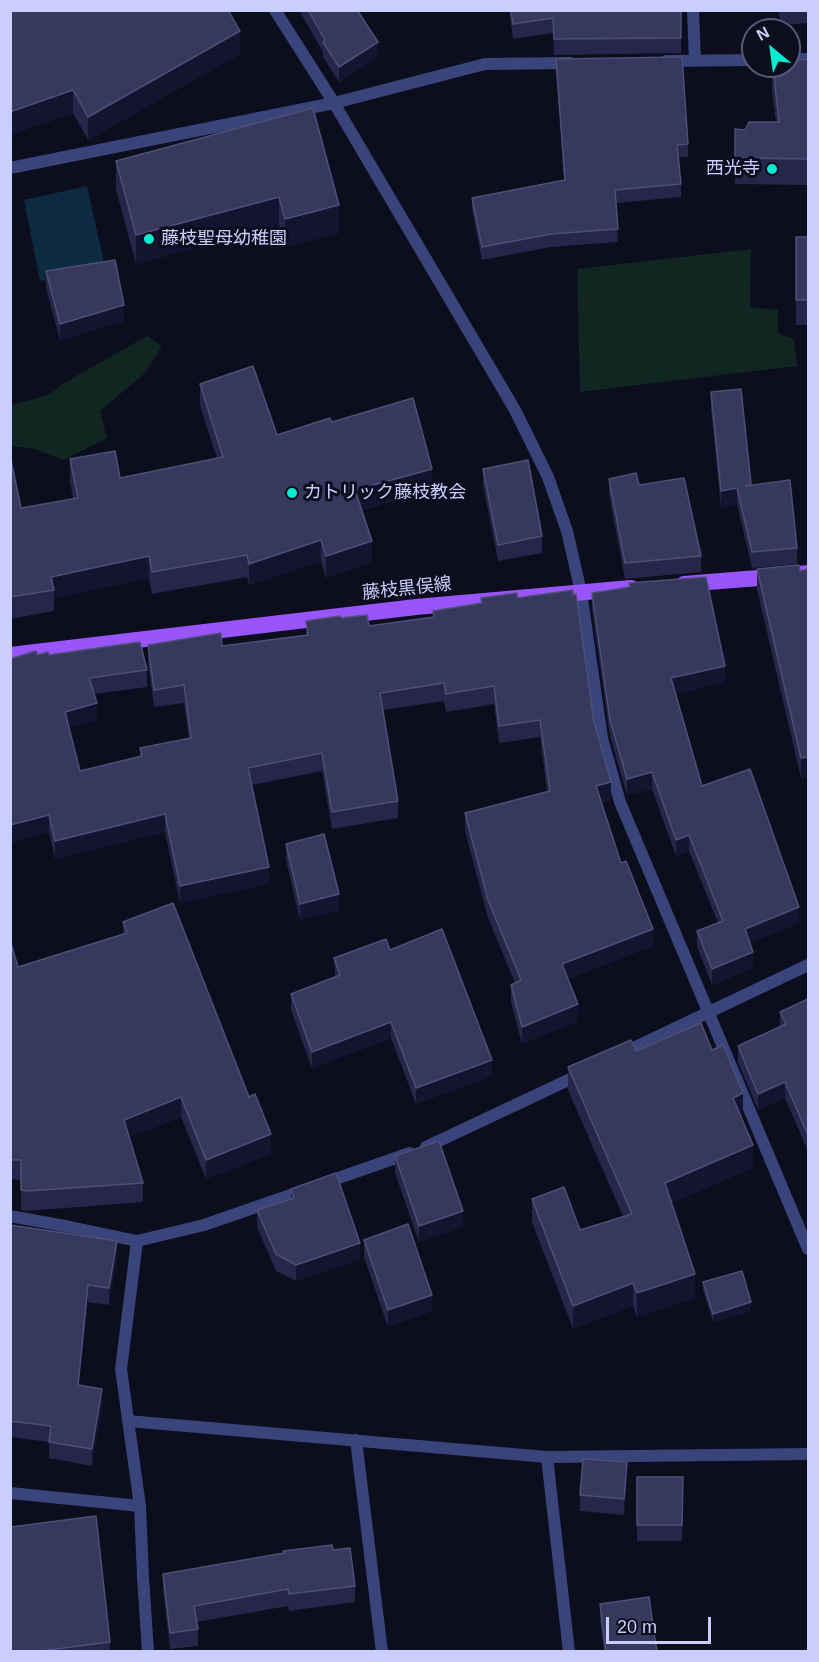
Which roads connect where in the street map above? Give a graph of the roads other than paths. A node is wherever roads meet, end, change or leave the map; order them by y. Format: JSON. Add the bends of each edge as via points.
{"nodes":[{"id":1,"x":275,"y":10,"type":"edge"},
{"id":2,"x":693,"y":10,"type":"edge"},
{"id":3,"x":741,"y":60,"type":"edge"},
{"id":4,"x":695,"y":61,"type":"junction"},
{"id":5,"x":648,"y":62,"type":"edge"},
{"id":6,"x":578,"y":63,"type":"edge"},
{"id":7,"x":334,"y":103,"type":"junction"},
{"id":8,"x":10,"y":168,"type":"edge"},
{"id":9,"x":808,"y":573,"type":"edge"},
{"id":10,"x":581,"y":592,"type":"junction"},
{"id":11,"x":10,"y":655,"type":"edge"},
{"id":12,"x":808,"y":965,"type":"edge"},
{"id":13,"x":710,"y":1012,"type":"junction"},
{"id":14,"x":615,"y":1058,"type":"edge"},
{"id":15,"x":594,"y":1068,"type":"edge"},
{"id":16,"x":10,"y":1216,"type":"edge"},
{"id":17,"x":137,"y":1241,"type":"junction"},
{"id":18,"x":808,"y":1249,"type":"edge"},
{"id":19,"x":128,"y":1421,"type":"junction"},
{"id":20,"x":356,"y":1440,"type":"junction"},
{"id":21,"x":808,"y":1454,"type":"edge"},
{"id":22,"x":547,"y":1457,"type":"junction"},
{"id":23,"x":10,"y":1493,"type":"edge"},
{"id":24,"x":140,"y":1506,"type":"junction"},
{"id":25,"x":148,"y":1652,"type":"edge"},
{"id":26,"x":382,"y":1652,"type":"edge"},
{"id":27,"x":569,"y":1652,"type":"edge"}],
"edges":[{"from":1,"to":7,"type":"street"},
{"from":2,"to":4,"type":"street"},
{"from":3,"to":4,"type":"street"},
{"from":4,"to":5,"type":"street"},
{"from":6,"to":7,"type":"street","via":[[485,64]]},
{"from":7,"to":8,"type":"street"},
{"from":7,"to":10,"type":"street","via":[[515,410],[564,520]]},
{"from":9,"to":10,"type":"main road","name":"藤枝黒俣線"},
{"from":10,"to":11,"type":"main road","name":"藤枝黒俣線","via":[[416,607]]},
{"from":10,"to":13,"type":"street","via":[[602,738],[620,802]]},
{"from":12,"to":13,"type":"street"},
{"from":13,"to":14,"type":"street"},
{"from":13,"to":18,"type":"street"},
{"from":15,"to":17,"type":"street","via":[[436,1144],[204,1225]]},
{"from":16,"to":17,"type":"street"},
{"from":17,"to":19,"type":"street","via":[[121,1369]]},
{"from":19,"to":20,"type":"street"},
{"from":19,"to":24,"type":"street"},
{"from":20,"to":22,"type":"street"},
{"from":20,"to":26,"type":"street"},
{"from":21,"to":22,"type":"street"},
{"from":22,"to":27,"type":"street"},
{"from":23,"to":24,"type":"street"},
{"from":24,"to":25,"type":"street"}]}
